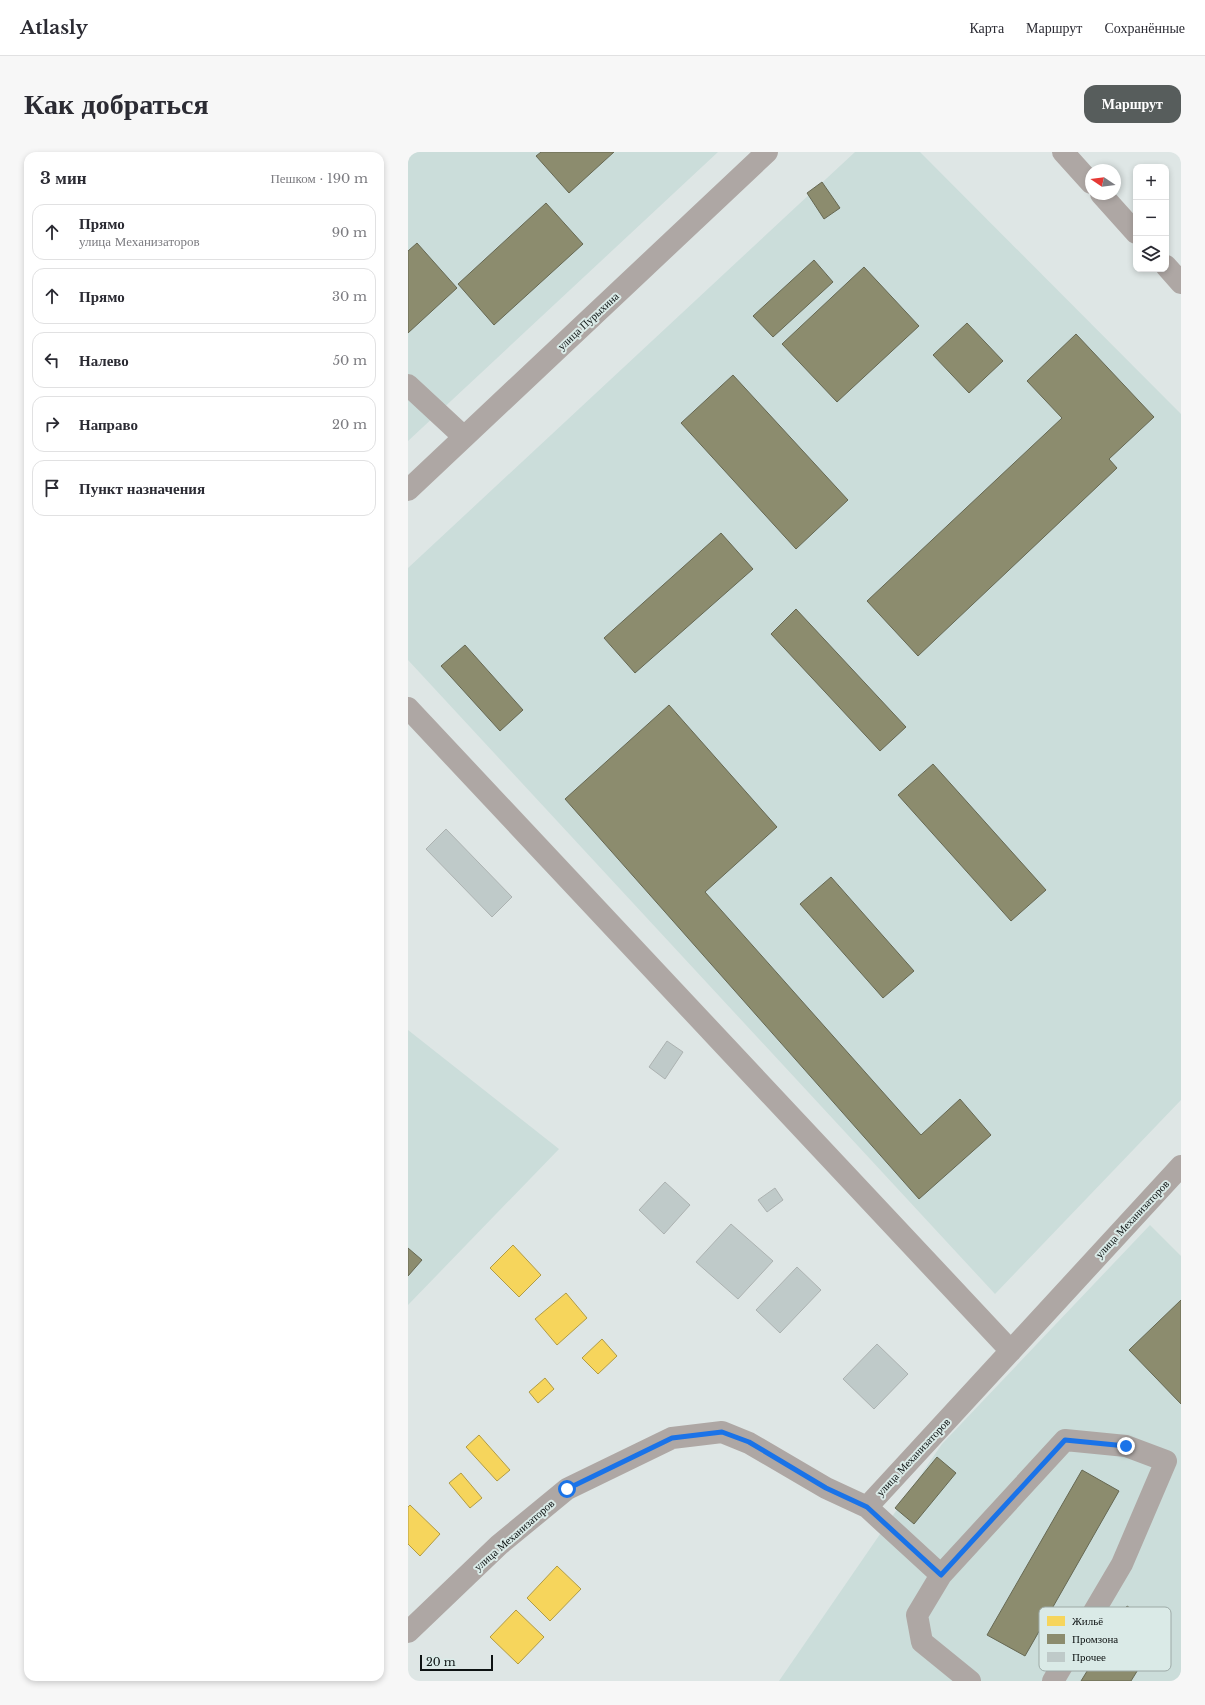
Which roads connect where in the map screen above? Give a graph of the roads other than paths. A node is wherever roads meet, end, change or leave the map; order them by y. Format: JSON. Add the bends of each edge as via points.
{"nodes":[{"id":1,"x":768,"y":152,"type":"edge"},
{"id":2,"x":1063,"y":152,"type":"edge"},
{"id":3,"x":1085,"y":176,"type":"edge"},
{"id":4,"x":1106,"y":200,"type":"edge"},
{"id":5,"x":1133,"y":230,"type":"edge"},
{"id":6,"x":1169,"y":269,"type":"edge"},
{"id":7,"x":1181,"y":282,"type":"edge"},
{"id":8,"x":408,"y":385,"type":"edge"},
{"id":9,"x":464,"y":437,"type":"junction"},
{"id":10,"x":408,"y":490,"type":"edge"},
{"id":11,"x":408,"y":708,"type":"edge"},
{"id":12,"x":1181,"y":1166,"type":"edge"},
{"id":13,"x":1011,"y":1351,"type":"junction"},
{"id":14,"x":867,"y":1507,"type":"junction"},
{"id":15,"x":941,"y":1575,"type":"junction"},
{"id":16,"x":1097,"y":1607,"type":"edge"},
{"id":17,"x":408,"y":1632,"type":"edge"},
{"id":18,"x":1059,"y":1671,"type":"edge"},
{"id":19,"x":970,"y":1681,"type":"edge"},
{"id":20,"x":1053,"y":1681,"type":"edge"}],
"edges":[{"from":1,"to":9,"type":"street","name":"улица Пурыхина"},
{"from":2,"to":3,"type":"street"},
{"from":4,"to":5,"type":"street"},
{"from":6,"to":7,"type":"street"},
{"from":8,"to":9,"type":"street"},
{"from":9,"to":10,"type":"street","name":"улица Пурыхина"},
{"from":11,"to":13,"type":"street"},
{"from":12,"to":13,"type":"street","name":"улица Механизаторов"},
{"from":13,"to":14,"type":"street","name":"улица Механизаторов"},
{"from":14,"to":15,"type":"street"},
{"from":14,"to":17,"type":"street","name":"улица Механизаторов","via":[[826,1488],[749,1442],[722,1432],[672,1438],[567,1489],[499,1545]]},
{"from":15,"to":16,"type":"street","via":[[1065,1440],[1126,1446],[1166,1461],[1122,1564]]},
{"from":15,"to":19,"type":"street","via":[[918,1615],[922,1642]]},
{"from":18,"to":20,"type":"street"}]}
